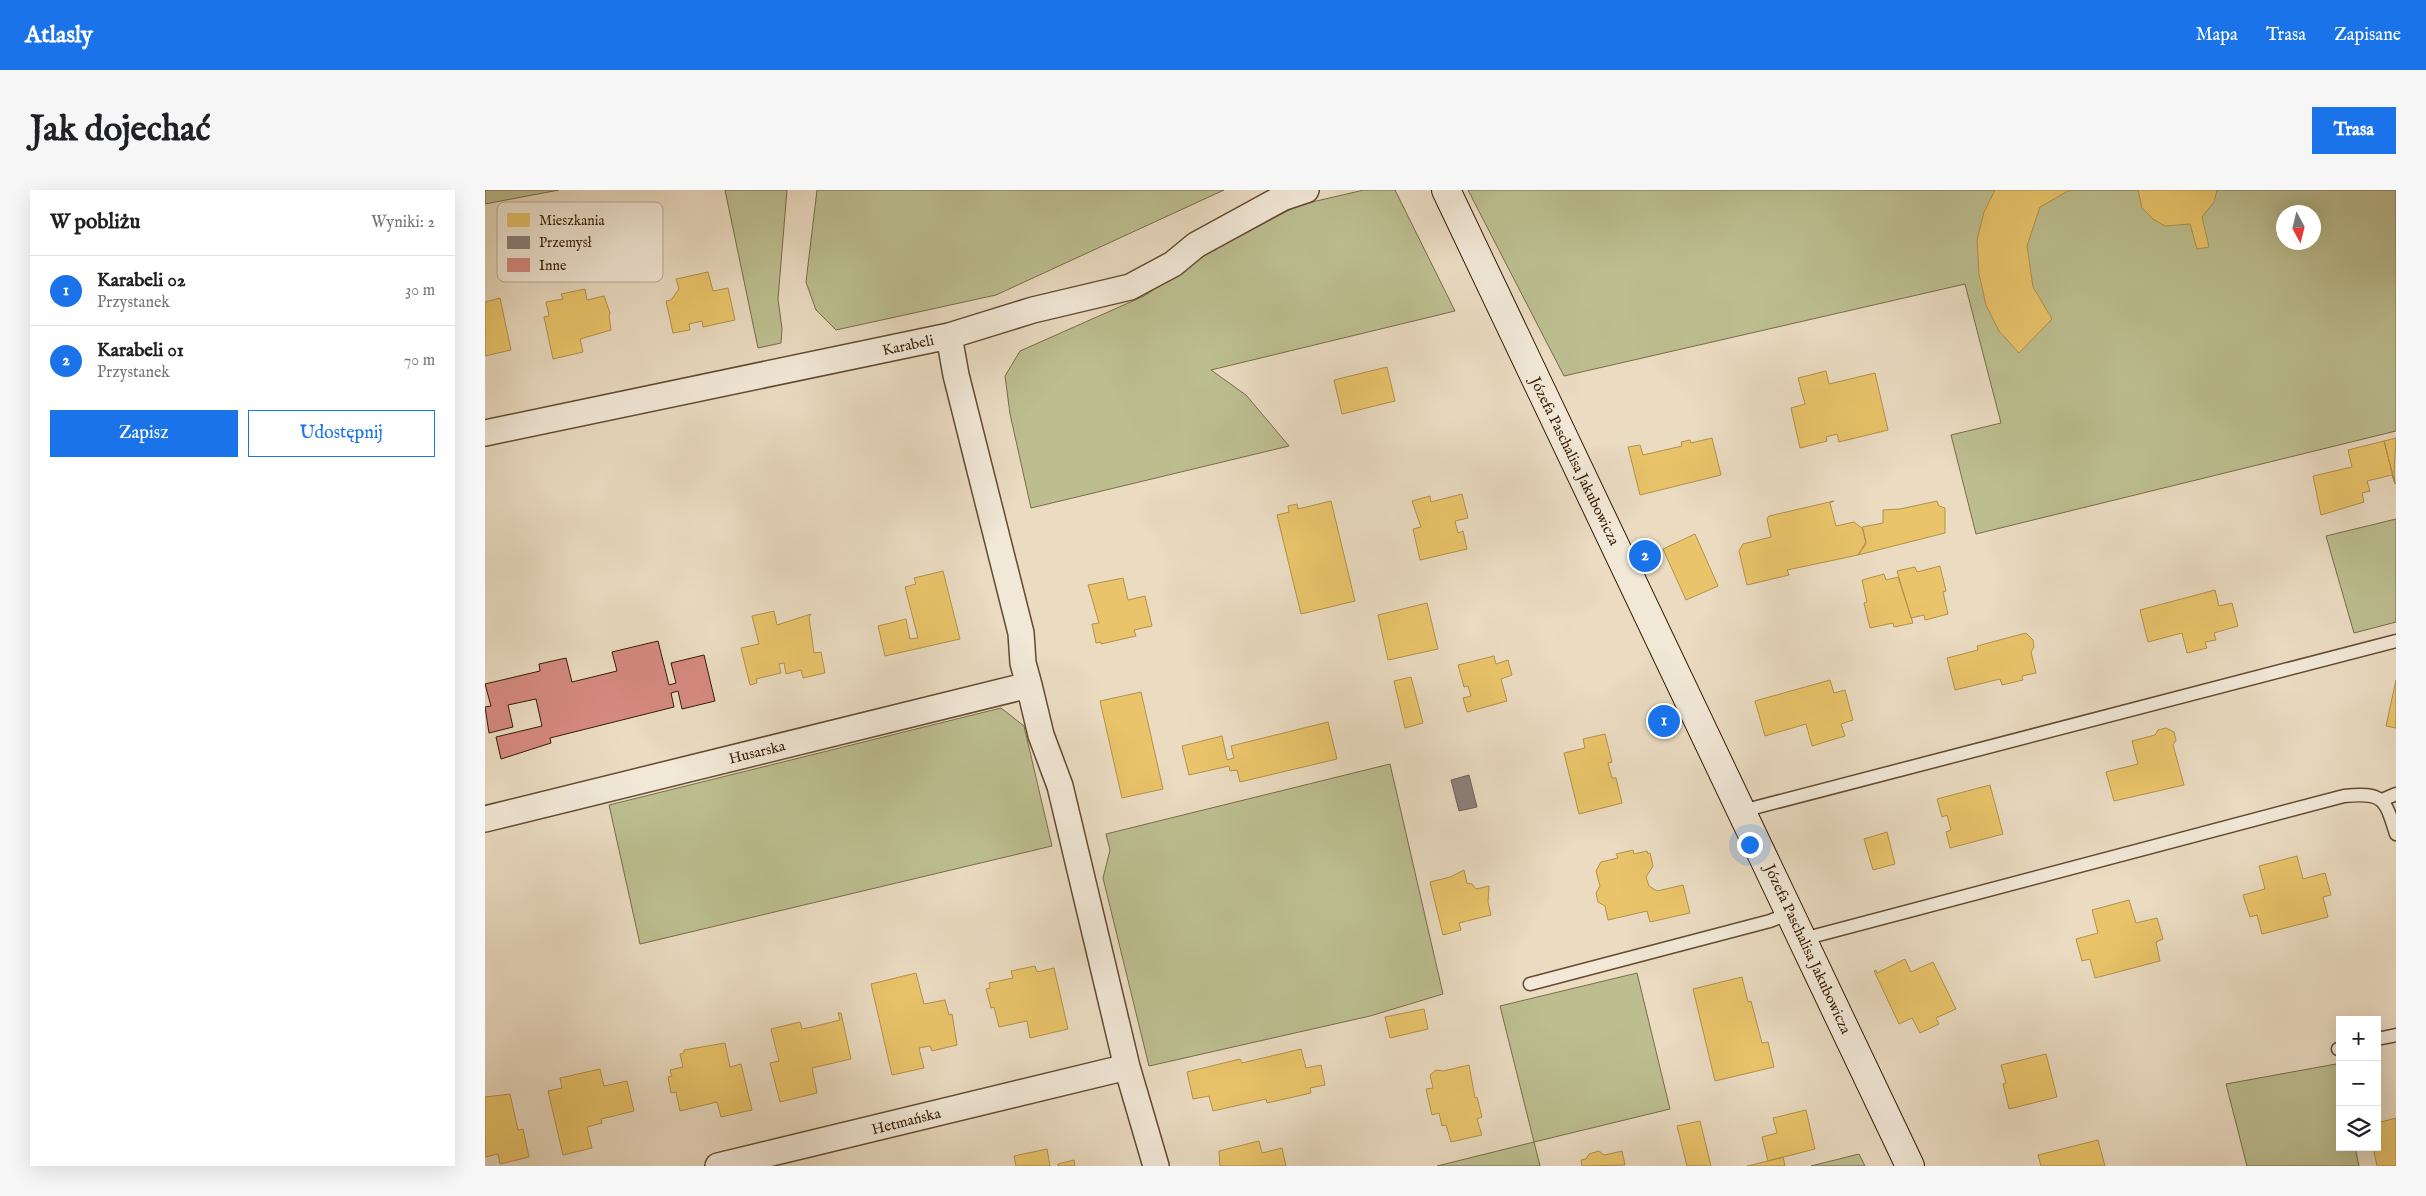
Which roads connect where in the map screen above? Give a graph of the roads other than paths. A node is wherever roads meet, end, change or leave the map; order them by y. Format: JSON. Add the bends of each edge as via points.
{"nodes":[{"id":1,"x":1306,"y":190,"type":"edge"},
{"id":2,"x":1446,"y":190,"type":"edge"},
{"id":3,"x":949,"y":336,"type":"junction"},
{"id":4,"x":485,"y":433,"type":"edge"},
{"id":5,"x":2396,"y":640,"type":"edge"},
{"id":6,"x":1029,"y":685,"type":"junction"},
{"id":7,"x":2396,"y":794,"type":"edge"},
{"id":8,"x":2382,"y":800,"type":"junction"},
{"id":9,"x":1743,"y":811,"type":"junction"},
{"id":10,"x":485,"y":819,"type":"edge"},
{"id":11,"x":2396,"y":834,"type":"edge"},
{"id":12,"x":1791,"y":913,"type":"junction"},
{"id":13,"x":1803,"y":939,"type":"junction"},
{"id":14,"x":1530,"y":984,"type":"dead end"},
{"id":15,"x":2396,"y":1035,"type":"edge"},
{"id":16,"x":2381,"y":1039,"type":"edge"},
{"id":17,"x":1127,"y":1067,"type":"junction"},
{"id":18,"x":718,"y":1166,"type":"edge"},
{"id":19,"x":1155,"y":1166,"type":"edge"},
{"id":20,"x":1910,"y":1166,"type":"edge"}],
"edges":[{"from":1,"to":3,"type":"street","name":"Karabeli","via":[[1282,198],[1205,240],[1173,264],[1130,287],[1033,310]]},
{"from":2,"to":9,"type":"street","name":"Józefa Paschalisa Jakubowicza"},
{"from":3,"to":4,"type":"street","name":"Karabeli"},
{"from":3,"to":6,"type":"street","via":[[1021,632],[1023,663]]},
{"from":5,"to":9,"type":"lane"},
{"from":6,"to":10,"type":"street","name":"Husarska"},
{"from":6,"to":17,"type":"street","via":[[1041,735],[1060,786]]},
{"from":7,"to":8,"type":"lane"},
{"from":8,"to":11,"type":"lane"},
{"from":8,"to":13,"type":"lane","via":[[2360,794],[2344,796]]},
{"from":9,"to":12,"type":"street","name":"Józefa Paschalisa Jakubowicza"},
{"from":12,"to":13,"type":"street","name":"Józefa Paschalisa Jakubowicza"},
{"from":12,"to":14,"type":"lane"},
{"from":13,"to":20,"type":"street","name":"Józefa Paschalisa Jakubowicza"},
{"from":15,"to":16,"type":"lane"},
{"from":17,"to":18,"type":"street","name":"Hetmańska"},
{"from":17,"to":19,"type":"street"}]}
